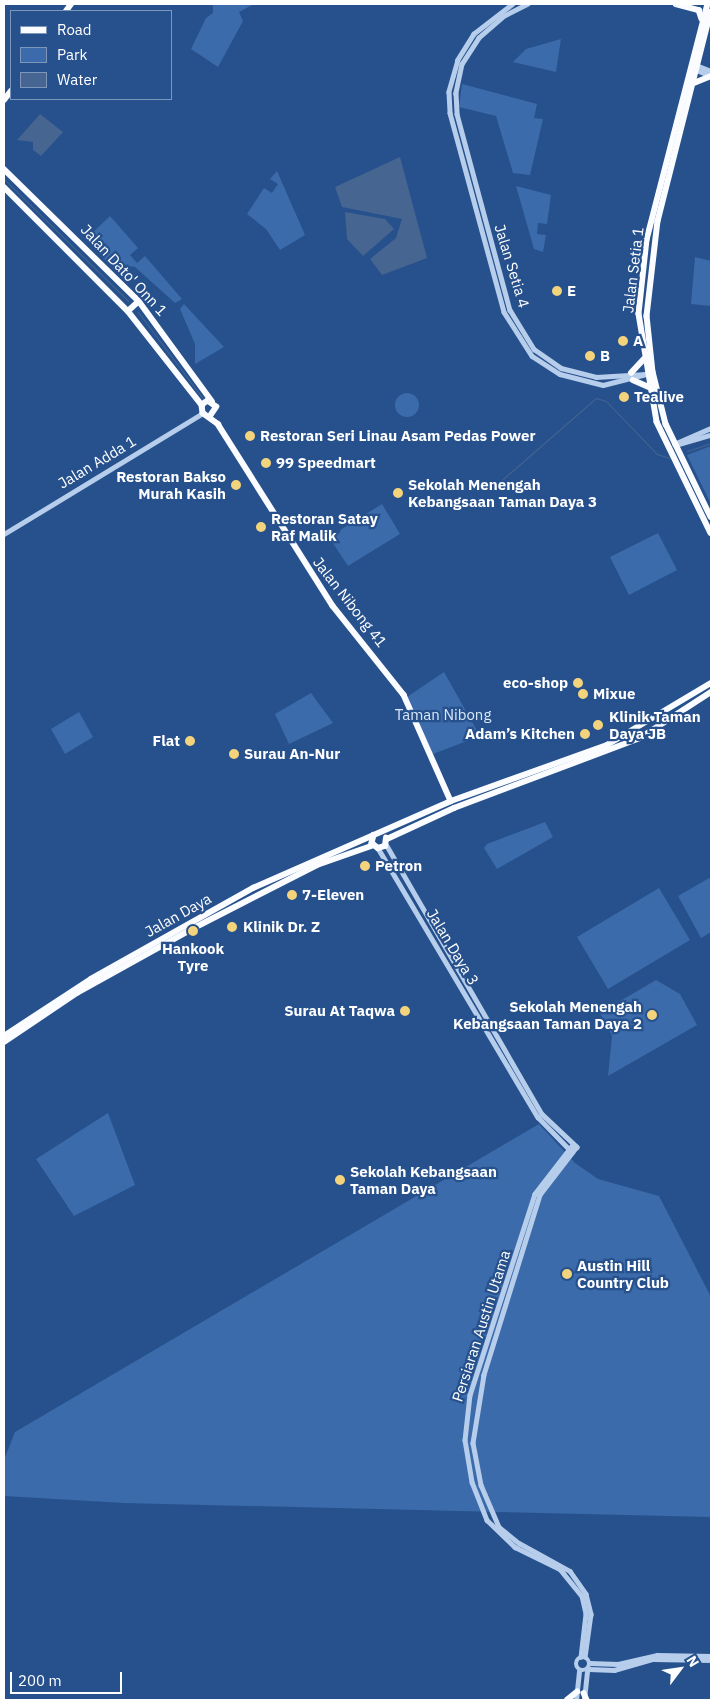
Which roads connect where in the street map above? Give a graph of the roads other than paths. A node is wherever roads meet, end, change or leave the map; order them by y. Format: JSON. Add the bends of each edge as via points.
{"nodes":[{"id":1,"x":513,"y":4,"type":"edge"},
{"id":2,"x":528,"y":4,"type":"edge"},
{"id":3,"x":676,"y":4,"type":"edge"},
{"id":4,"x":685,"y":4,"type":"edge"},
{"id":5,"x":710,"y":7,"type":"edge"},
{"id":6,"x":696,"y":46,"type":"junction"},
{"id":7,"x":694,"y":67,"type":"junction"},
{"id":8,"x":711,"y":71,"type":"edge"},
{"id":9,"x":711,"y":76,"type":"edge"},
{"id":10,"x":693,"y":84,"type":"junction"},
{"id":11,"x":4,"y":169,"type":"edge"},
{"id":12,"x":4,"y":187,"type":"edge"},
{"id":13,"x":644,"y":264,"type":"junction"},
{"id":14,"x":649,"y":277,"type":"junction"},
{"id":15,"x":641,"y":291,"type":"junction"},
{"id":16,"x":138,"y":302,"type":"junction"},
{"id":17,"x":128,"y":311,"type":"junction"},
{"id":18,"x":649,"y":337,"type":"junction"},
{"id":19,"x":644,"y":360,"type":"junction"},
{"id":20,"x":646,"y":374,"type":"junction"},
{"id":21,"x":632,"y":376,"type":"junction"},
{"id":22,"x":649,"y":388,"type":"junction"},
{"id":23,"x":212,"y":401,"type":"junction"},
{"id":24,"x":661,"y":403,"type":"junction"},
{"id":25,"x":202,"y":405,"type":"junction"},
{"id":26,"x":203,"y":413,"type":"junction"},
{"id":27,"x":212,"y":414,"type":"junction"},
{"id":28,"x":657,"y":422,"type":"junction"},
{"id":29,"x":667,"y":428,"type":"junction"},
{"id":30,"x":711,"y":428,"type":"edge"},
{"id":31,"x":711,"y":435,"type":"edge"},
{"id":32,"x":686,"y":437,"type":"junction"},
{"id":33,"x":690,"y":443,"type":"junction"},
{"id":34,"x":674,"y":445,"type":"junction"},
{"id":35,"x":685,"y":465,"type":"junction"},
{"id":36,"x":684,"y":477,"type":"junction"},
{"id":37,"x":711,"y":517,"type":"edge"},
{"id":38,"x":711,"y":533,"type":"edge"},
{"id":39,"x":4,"y":534,"type":"edge"},
{"id":40,"x":711,"y":683,"type":"edge"},
{"id":41,"x":711,"y":692,"type":"edge"},
{"id":42,"x":451,"y":801,"type":"junction"},
{"id":43,"x":376,"y":834,"type":"junction"},
{"id":44,"x":386,"y":842,"type":"junction"},
{"id":45,"x":376,"y":846,"type":"junction"},
{"id":46,"x":4,"y":1036,"type":"edge"},
{"id":47,"x":4,"y":1042,"type":"edge"},
{"id":48,"x":537,"y":1111,"type":"junction"},
{"id":49,"x":556,"y":1138,"type":"junction"},
{"id":50,"x":571,"y":1151,"type":"junction"},
{"id":51,"x":559,"y":1160,"type":"junction"},
{"id":52,"x":711,"y":1656,"type":"edge"},
{"id":53,"x":583,"y":1657,"type":"junction"},
{"id":54,"x":711,"y":1660,"type":"edge"},
{"id":55,"x":590,"y":1663,"type":"junction"},
{"id":56,"x":628,"y":1664,"type":"junction"},
{"id":57,"x":588,"y":1670,"type":"junction"},
{"id":58,"x":579,"y":1671,"type":"junction"},
{"id":59,"x":577,"y":1692,"type":"junction"},
{"id":60,"x":584,"y":1693,"type":"joint"},
{"id":61,"x":566,"y":1700,"type":"edge"},
{"id":62,"x":576,"y":1700,"type":"edge"},
{"id":63,"x":585,"y":1700,"type":"edge"}],
"edges":[{"from":1,"to":21,"type":"street","name":"Jalan Setia 4","via":[[474,34],[458,60],[449,92],[454,128],[504,312],[532,356],[550,369],[603,385]]},
{"from":2,"to":21,"type":"street","name":"Jalan Setia 4","via":[[503,17],[479,38],[462,64],[456,92],[457,114],[510,310],[534,349],[551,364],[596,377]]},
{"from":3,"to":6,"type":"main road","via":[[702,15]]},
{"from":4,"to":5,"type":"street"},
{"from":5,"to":6,"type":"main road","name":"Jalan Setia 1"},
{"from":5,"to":7,"type":"main road","name":"Jalan Setia 1"},
{"from":6,"to":7,"type":"main road","name":"Jalan Setia 1"},
{"from":7,"to":8,"type":"street"},
{"from":7,"to":9,"type":"street"},
{"from":7,"to":10,"type":"main road","name":"Jalan Setia 1"},
{"from":7,"to":13,"type":"main road","name":"Jalan Setia 1"},
{"from":9,"to":10,"type":"main road","via":[[699,77]]},
{"from":10,"to":14,"type":"main road","name":"Jalan Setia 1"},
{"from":11,"to":16,"type":"main road","name":"Jalan Dato' Onn 1"},
{"from":12,"to":17,"type":"main road","name":"Jalan Dato' Onn 1"},
{"from":13,"to":14,"type":"main road"},
{"from":13,"to":15,"type":"main road","name":"Jalan Setia 1"},
{"from":14,"to":15,"type":"main road"},
{"from":14,"to":18,"type":"main road","name":"Jalan Setia 1"},
{"from":15,"to":19,"type":"main road","name":"Jalan Setia 1"},
{"from":16,"to":17,"type":"main road"},
{"from":16,"to":23,"type":"main road","name":"Jalan Dato' Onn 1"},
{"from":17,"to":25,"type":"main road","name":"Jalan Dato' Onn 1"},
{"from":18,"to":20,"type":"main road"},
{"from":18,"to":24,"type":"main road","name":"Jalan Setia 1"},
{"from":19,"to":20,"type":"main road","name":"Jalan Setia 1"},
{"from":19,"to":21,"type":"main road"},
{"from":20,"to":21,"type":"street","name":"Jalan Setia 4"},
{"from":20,"to":22,"type":"main road","name":"Jalan Setia 1"},
{"from":20,"to":24,"type":"main road"},
{"from":21,"to":22,"type":"main road"},
{"from":22,"to":28,"type":"main road","name":"Jalan Setia 1"},
{"from":23,"to":25,"type":"main road"},
{"from":23,"to":27,"type":"main road","name":"Jalan Nibong 41"},
{"from":24,"to":29,"type":"main road","name":"Jalan Setia 1"},
{"from":25,"to":26,"type":"main road"},
{"from":26,"to":27,"type":"main road"},
{"from":26,"to":39,"type":"street","name":"Jalan Adda 1"},
{"from":27,"to":42,"type":"main road","name":"Jalan Nibong 41","via":[[306,568],[404,695]]},
{"from":28,"to":34,"type":"main road"},
{"from":28,"to":36,"type":"main road","name":"Jalan Setia 1"},
{"from":29,"to":32,"type":"street"},
{"from":29,"to":34,"type":"main road","name":"Jalan Setia 1"},
{"from":30,"to":32,"type":"street"},
{"from":31,"to":33,"type":"street"},
{"from":32,"to":34,"type":"street"},
{"from":33,"to":34,"type":"street"},
{"from":33,"to":35,"type":"street","via":[[682,454]]},
{"from":34,"to":35,"type":"main road","name":"Jalan Setia 1"},
{"from":34,"to":36,"type":"main road"},
{"from":35,"to":37,"type":"main road","name":"Jalan Setia 1"},
{"from":36,"to":38,"type":"main road","name":"Jalan Setia 1"},
{"from":40,"to":42,"type":"main road","name":"Jalan Daya","via":[[607,745]]},
{"from":41,"to":44,"type":"main road","via":[[640,738],[454,808]]},
{"from":42,"to":43,"type":"main road","name":"Jalan Daya"},
{"from":43,"to":44,"type":"main road"},
{"from":43,"to":45,"type":"main road"},
{"from":43,"to":46,"type":"main road","name":"Jalan Daya","via":[[314,859],[188,922]]},
{"from":44,"to":45,"type":"main road","name":"Jalan Daya"},
{"from":44,"to":48,"type":"street","name":"Jalan Daya 3"},
{"from":45,"to":47,"type":"main road","name":"Jalan Daya","via":[[317,864],[192,929],[77,993]]},
{"from":45,"to":48,"type":"street","name":"Jalan Daya 3"},
{"from":48,"to":49,"type":"street"},
{"from":48,"to":50,"type":"street","name":"Persiaran Austin Utama","via":[[575,1146]]},
{"from":49,"to":50,"type":"street"},
{"from":49,"to":51,"type":"street","via":[[562,1148]]},
{"from":50,"to":51,"type":"street","name":"Persiaran Austin Utama"},
{"from":50,"to":53,"type":"street","name":"Persiaran Austin Utama","via":[[540,1195],[484,1375],[473,1444],[481,1486],[499,1527],[519,1544],[570,1571],[586,1594],[591,1614]]},
{"from":51,"to":53,"type":"street","name":"Persiaran Austin Utama","via":[[535,1194],[470,1395],[465,1440],[472,1482],[487,1520],[515,1547],[560,1569],[582,1596],[586,1614]]},
{"from":52,"to":56,"type":"street","via":[[657,1655]]},
{"from":53,"to":55,"type":"street"},
{"from":53,"to":58,"type":"street","via":[[576,1664]]},
{"from":54,"to":56,"type":"street","via":[[653,1659]]},
{"from":55,"to":56,"type":"street"},
{"from":55,"to":57,"type":"street"},
{"from":56,"to":57,"type":"street"},
{"from":57,"to":58,"type":"street"},
{"from":57,"to":60,"type":"street"},
{"from":58,"to":59,"type":"street"},
{"from":59,"to":61,"type":"main road"},
{"from":59,"to":62,"type":"street"},
{"from":60,"to":63,"type":"main road"}]}
